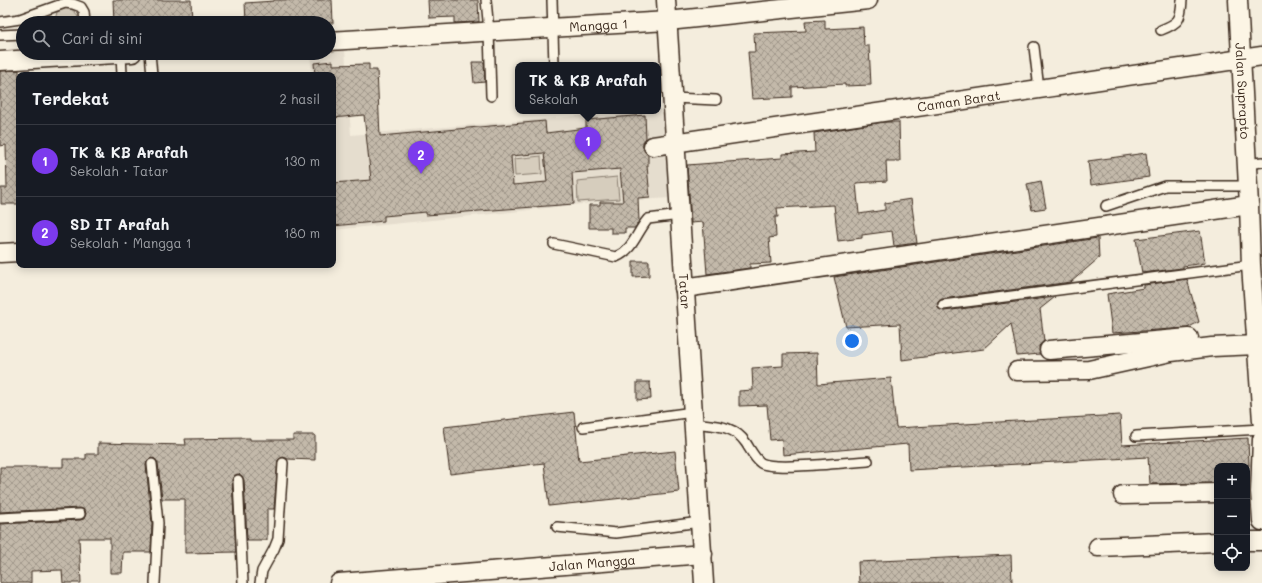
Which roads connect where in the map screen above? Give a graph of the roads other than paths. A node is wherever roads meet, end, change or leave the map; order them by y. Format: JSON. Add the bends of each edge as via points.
{"nodes":[{"id":1,"x":486,"y":0,"type":"edge"},
{"id":2,"x":552,"y":0,"type":"edge"},
{"id":3,"x":666,"y":0,"type":"edge"},
{"id":4,"x":868,"y":0,"type":"edge"},
{"id":5,"x":1182,"y":0,"type":"edge"},
{"id":6,"x":1238,"y":0,"type":"edge"},
{"id":7,"x":28,"y":16,"type":"edge"},
{"id":8,"x":84,"y":16,"type":"edge"},
{"id":9,"x":16,"y":20,"type":"edge"},
{"id":10,"x":668,"y":20,"type":"junction"},
{"id":11,"x":0,"y":22,"type":"edge"},
{"id":12,"x":553,"y":28,"type":"junction"},
{"id":13,"x":1161,"y":30,"type":"dead end"},
{"id":14,"x":489,"y":32,"type":"junction"},
{"id":15,"x":16,"y":34,"type":"edge"},
{"id":16,"x":0,"y":35,"type":"edge"},
{"id":17,"x":336,"y":41,"type":"edge"},
{"id":18,"x":1034,"y":47,"type":"dead end"},
{"id":19,"x":1262,"y":56,"type":"edge"},
{"id":20,"x":1241,"y":59,"type":"junction"},
{"id":21,"x":16,"y":60,"type":"edge"},
{"id":22,"x":125,"y":60,"type":"edge"},
{"id":23,"x":151,"y":60,"type":"edge"},
{"id":24,"x":0,"y":61,"type":"edge"},
{"id":25,"x":554,"y":62,"type":"edge"},
{"id":26,"x":123,"y":72,"type":"edge"},
{"id":27,"x":152,"y":72,"type":"edge"},
{"id":28,"x":1039,"y":89,"type":"junction"},
{"id":29,"x":491,"y":96,"type":"dead end"},
{"id":30,"x":673,"y":98,"type":"junction"},
{"id":31,"x":716,"y":100,"type":"dead end"},
{"id":32,"x":676,"y":143,"type":"junction"},
{"id":33,"x":653,"y":146,"type":"dead end"},
{"id":34,"x":1254,"y":163,"type":"edge"},
{"id":35,"x":1248,"y":186,"type":"junction"},
{"id":36,"x":1250,"y":205,"type":"junction"},
{"id":37,"x":1106,"y":206,"type":"dead end"},
{"id":38,"x":680,"y":215,"type":"junction"},
{"id":39,"x":1256,"y":237,"type":"edge"},
{"id":40,"x":554,"y":244,"type":"dead end"},
{"id":41,"x":16,"y":252,"type":"edge"},
{"id":42,"x":0,"y":253,"type":"edge"},
{"id":43,"x":1251,"y":266,"type":"junction"},
{"id":44,"x":684,"y":288,"type":"junction"},
{"id":45,"x":943,"y":305,"type":"dead end"},
{"id":46,"x":1256,"y":339,"type":"junction"},
{"id":47,"x":1048,"y":350,"type":"dead end"},
{"id":48,"x":1261,"y":370,"type":"edge"},
{"id":49,"x":1017,"y":371,"type":"dead end"},
{"id":50,"x":693,"y":417,"type":"junction"},
{"id":51,"x":1262,"y":421,"type":"edge"},
{"id":52,"x":583,"y":427,"type":"dead end"},
{"id":53,"x":1262,"y":429,"type":"edge"},
{"id":54,"x":1136,"y":436,"type":"dead end"},
{"id":55,"x":1262,"y":439,"type":"edge"},
{"id":56,"x":868,"y":460,"type":"dead end"},
{"id":57,"x":283,"y":463,"type":"dead end"},
{"id":58,"x":152,"y":464,"type":"dead end"},
{"id":59,"x":238,"y":480,"type":"dead end"},
{"id":60,"x":1253,"y":492,"type":"edge"},
{"id":61,"x":1214,"y":493,"type":"edge"},
{"id":62,"x":1123,"y":495,"type":"dead end"},
{"id":63,"x":80,"y":514,"type":"dead end"},
{"id":64,"x":0,"y":518,"type":"edge"},
{"id":65,"x":1262,"y":521,"type":"edge"},
{"id":66,"x":700,"y":522,"type":"junction"},
{"id":67,"x":558,"y":527,"type":"dead end"},
{"id":68,"x":1250,"y":541,"type":"edge"},
{"id":69,"x":1262,"y":541,"type":"edge"},
{"id":70,"x":1214,"y":542,"type":"edge"},
{"id":71,"x":1098,"y":547,"type":"dead end"},
{"id":72,"x":702,"y":554,"type":"junction"},
{"id":73,"x":155,"y":583,"type":"edge"},
{"id":74,"x":243,"y":583,"type":"edge"},
{"id":75,"x":260,"y":583,"type":"edge"},
{"id":76,"x":339,"y":583,"type":"edge"},
{"id":77,"x":704,"y":583,"type":"edge"}],
"edges":[{"from":1,"to":14,"type":"lane"},
{"from":2,"to":12,"type":"lane"},
{"from":3,"to":10,"type":"street","name":"Tatar"},
{"from":4,"to":10,"type":"street","name":"Mangga 1"},
{"from":5,"to":13,"type":"lane","via":[[1180,16],[1175,24]]},
{"from":6,"to":20,"type":"street","name":"Jalan Suprapto"},
{"from":7,"to":8,"type":"lane","via":[[65,3],[81,7]]},
{"from":9,"to":11,"type":"lane"},
{"from":10,"to":12,"type":"street","name":"Mangga 1"},
{"from":10,"to":30,"type":"street","name":"Tatar"},
{"from":12,"to":14,"type":"street","name":"Mangga 1"},
{"from":12,"to":25,"type":"lane"},
{"from":14,"to":17,"type":"street","name":"Mangga 1"},
{"from":14,"to":29,"type":"lane"},
{"from":15,"to":16,"type":"lane"},
{"from":18,"to":28,"type":"lane"},
{"from":19,"to":20,"type":"street","name":"Caman Barat"},
{"from":20,"to":28,"type":"street","name":"Caman Barat"},
{"from":20,"to":34,"type":"street","name":"Jalan Suprapto"},
{"from":21,"to":24,"type":"street"},
{"from":22,"to":26,"type":"lane"},
{"from":23,"to":27,"type":"lane"},
{"from":28,"to":32,"type":"street","name":"Caman Barat"},
{"from":30,"to":31,"type":"lane"},
{"from":30,"to":32,"type":"street","name":"Tatar"},
{"from":32,"to":33,"type":"street","name":"Caman Barat"},
{"from":32,"to":38,"type":"street","name":"Tatar"},
{"from":34,"to":35,"type":"street","name":"Jalan Suprapto"},
{"from":35,"to":36,"type":"street","name":"Jalan Suprapto"},
{"from":35,"to":37,"type":"lane","via":[[1164,186]]},
{"from":36,"to":39,"type":"street","name":"Jalan Suprapto"},
{"from":36,"to":44,"type":"street"},
{"from":38,"to":40,"type":"lane","via":[[648,219],[631,247],[616,256]]},
{"from":38,"to":44,"type":"street","name":"Tatar"},
{"from":39,"to":43,"type":"street","name":"Jalan Suprapto"},
{"from":41,"to":42,"type":"street"},
{"from":43,"to":45,"type":"lane"},
{"from":43,"to":46,"type":"street","name":"Jalan Suprapto"},
{"from":44,"to":50,"type":"street","name":"Tatar"},
{"from":46,"to":47,"type":"street"},
{"from":46,"to":48,"type":"street","name":"Jalan Suprapto"},
{"from":46,"to":49,"type":"street","via":[[1171,352],[1089,370]]},
{"from":48,"to":51,"type":"street","name":"Jalan Suprapto"},
{"from":50,"to":52,"type":"lane"},
{"from":50,"to":56,"type":"lane","via":[[730,429],[741,436],[760,463],[784,467]]},
{"from":50,"to":66,"type":"street","name":"Tatar"},
{"from":53,"to":54,"type":"lane"},
{"from":55,"to":60,"type":"street"},
{"from":57,"to":75,"type":"lane","via":[[278,538],[262,570]]},
{"from":58,"to":73,"type":"lane","via":[[158,523]]},
{"from":59,"to":74,"type":"lane"},
{"from":60,"to":65,"type":"street"},
{"from":61,"to":62,"type":"street"},
{"from":63,"to":64,"type":"lane"},
{"from":66,"to":67,"type":"lane","via":[[616,533]]},
{"from":66,"to":72,"type":"street","name":"Tatar"},
{"from":68,"to":69,"type":"street"},
{"from":70,"to":71,"type":"street"},
{"from":72,"to":76,"type":"street","name":"Jalan Mangga"},
{"from":72,"to":77,"type":"street","name":"Tatar"}]}
